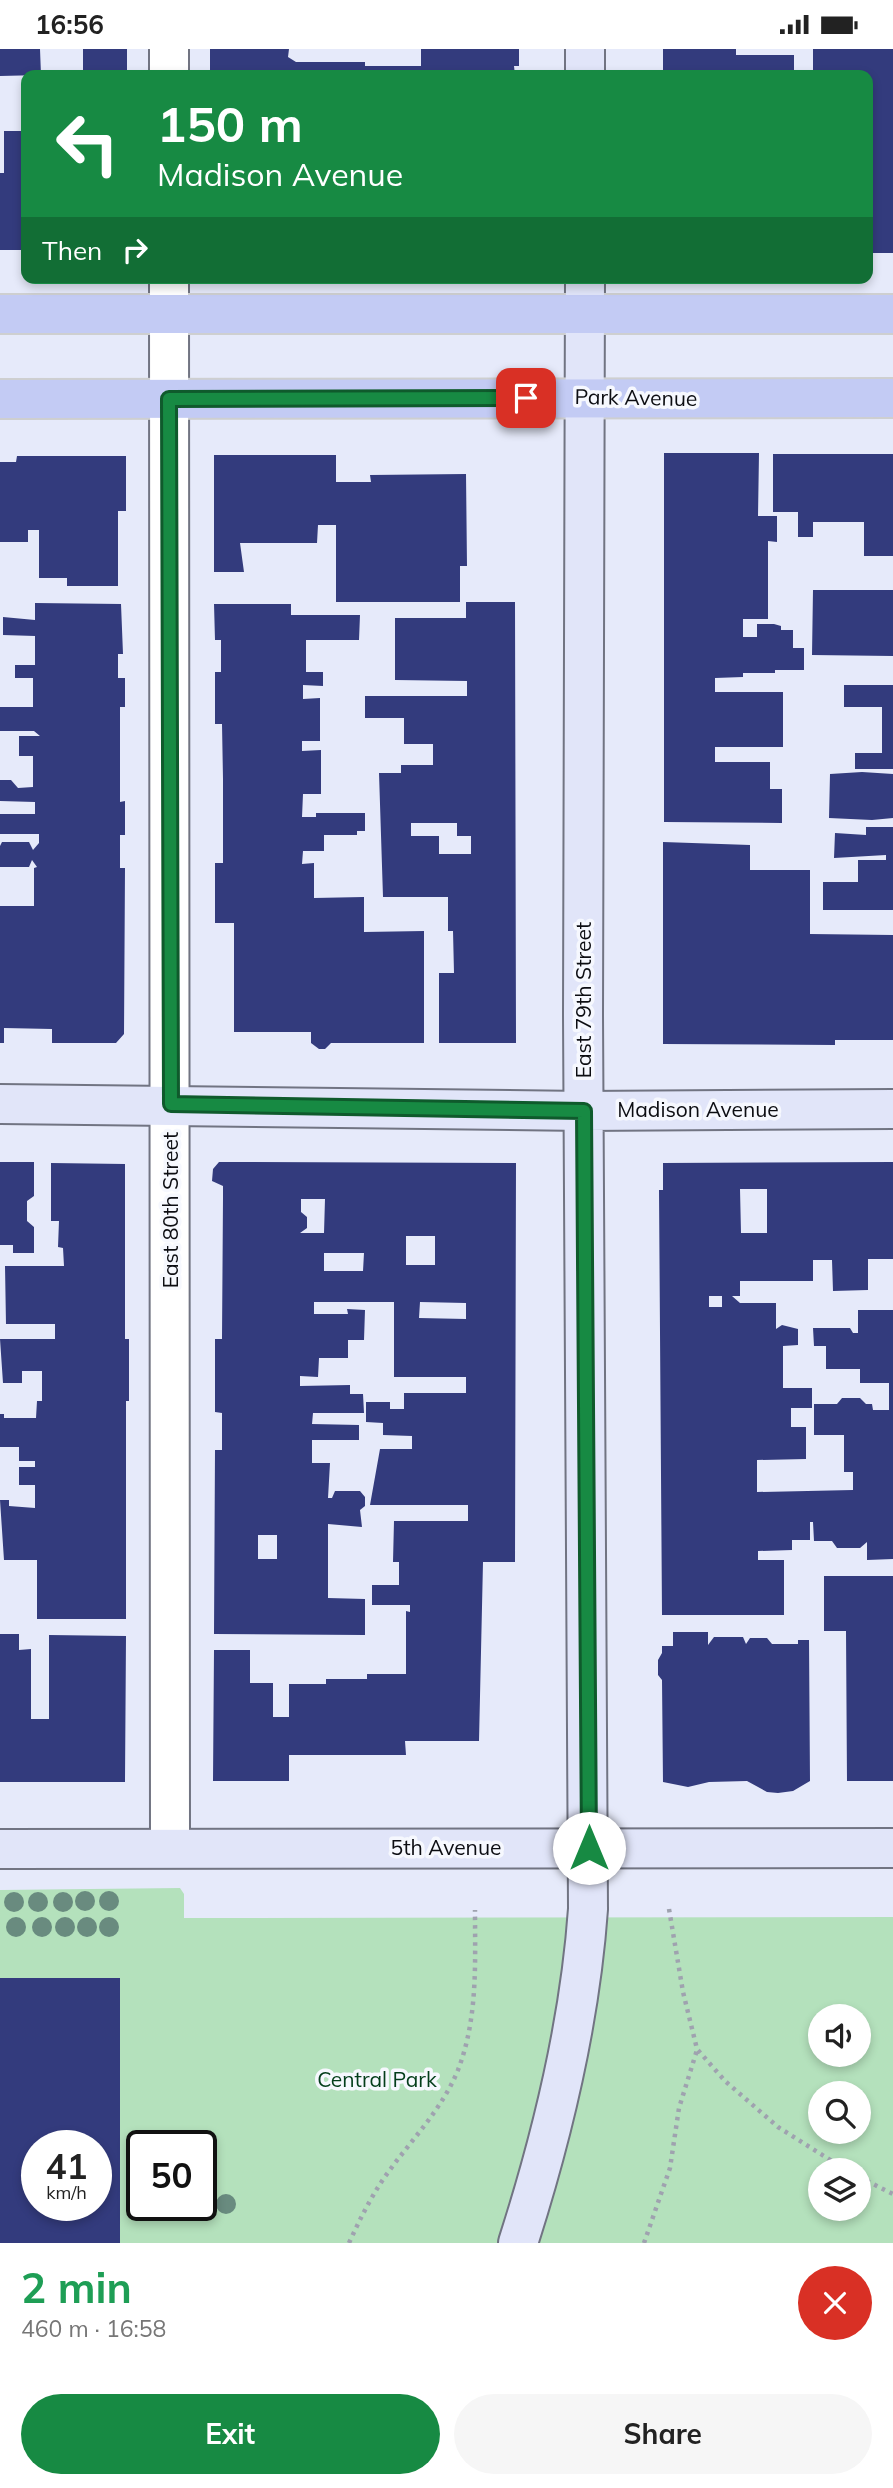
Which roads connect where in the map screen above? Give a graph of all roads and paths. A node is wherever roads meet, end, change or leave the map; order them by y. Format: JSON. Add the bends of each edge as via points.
{"nodes":[{"id":1,"x":169,"y":49,"type":"edge"},
{"id":2,"x":585,"y":49,"type":"edge"},
{"id":3,"x":169,"y":70,"type":"edge"},
{"id":4,"x":585,"y":70,"type":"edge"},
{"id":5,"x":169,"y":296,"type":"edge"},
{"id":6,"x":585,"y":296,"type":"edge"},
{"id":7,"x":0,"y":314,"type":"edge"},
{"id":8,"x":893,"y":314,"type":"edge"},
{"id":9,"x":584,"y":397,"type":"junction"},
{"id":10,"x":893,"y":398,"type":"edge"},
{"id":11,"x":0,"y":399,"type":"edge"},
{"id":12,"x":169,"y":399,"type":"junction"},
{"id":13,"x":0,"y":1104,"type":"edge"},
{"id":14,"x":171,"y":1104,"type":"junction"},
{"id":15,"x":893,"y":1109,"type":"edge"},
{"id":16,"x":584,"y":1111,"type":"junction"},
{"id":17,"x":170,"y":1848,"type":"junction"},
{"id":18,"x":589,"y":1848,"type":"junction"},
{"id":19,"x":893,"y":1848,"type":"edge"},
{"id":20,"x":0,"y":1849,"type":"edge"},
{"id":21,"x":668,"y":1909,"type":"dead end"},
{"id":22,"x":475,"y":1910,"type":"dead end"},
{"id":23,"x":697,"y":2049,"type":"junction"},
{"id":24,"x":827,"y":2158,"type":"edge"},
{"id":25,"x":871,"y":2183,"type":"edge"},
{"id":26,"x":893,"y":2194,"type":"edge"},
{"id":27,"x":349,"y":2243,"type":"edge"},
{"id":28,"x":518,"y":2243,"type":"edge"},
{"id":29,"x":644,"y":2243,"type":"edge"}],
"edges":[{"from":1,"to":3,"type":"street"},
{"from":2,"to":4,"type":"main road"},
{"from":5,"to":6,"type":"main road"},
{"from":5,"to":7,"type":"main road"},
{"from":5,"to":12,"type":"street","name":"East 80th Street"},
{"from":6,"to":8,"type":"main road"},
{"from":6,"to":9,"type":"main road","name":"East 79th Street"},
{"from":9,"to":10,"type":"main road","name":"Park Avenue"},
{"from":9,"to":12,"type":"main road","name":"Park Avenue"},
{"from":9,"to":16,"type":"main road","name":"East 79th Street"},
{"from":11,"to":12,"type":"main road","name":"Park Avenue"},
{"from":12,"to":14,"type":"street","name":"East 80th Street"},
{"from":13,"to":14,"type":"main road","name":"Madison Avenue"},
{"from":14,"to":16,"type":"main road","name":"Madison Avenue"},
{"from":14,"to":17,"type":"street","name":"East 80th Street"},
{"from":15,"to":16,"type":"main road","name":"Madison Avenue"},
{"from":16,"to":18,"type":"main road","name":"East 79th Street"},
{"from":17,"to":18,"type":"main road","name":"5th Avenue"},
{"from":17,"to":20,"type":"main road","name":"5th Avenue"},
{"from":18,"to":19,"type":"main road","name":"5th Avenue"},
{"from":18,"to":28,"type":"main road","name":"East 79th Street","via":[[586,1941],[575,2020],[556,2115]]},
{"from":21,"to":23,"type":"path"},
{"from":22,"to":27,"type":"path","via":[[475,1988],[470,2032],[457,2072],[436,2110],[383,2179]]},
{"from":23,"to":24,"type":"path","via":[[725,2081],[778,2127]]},
{"from":23,"to":29,"type":"path","via":[[679,2108],[670,2168]]},
{"from":25,"to":26,"type":"path"}]}
